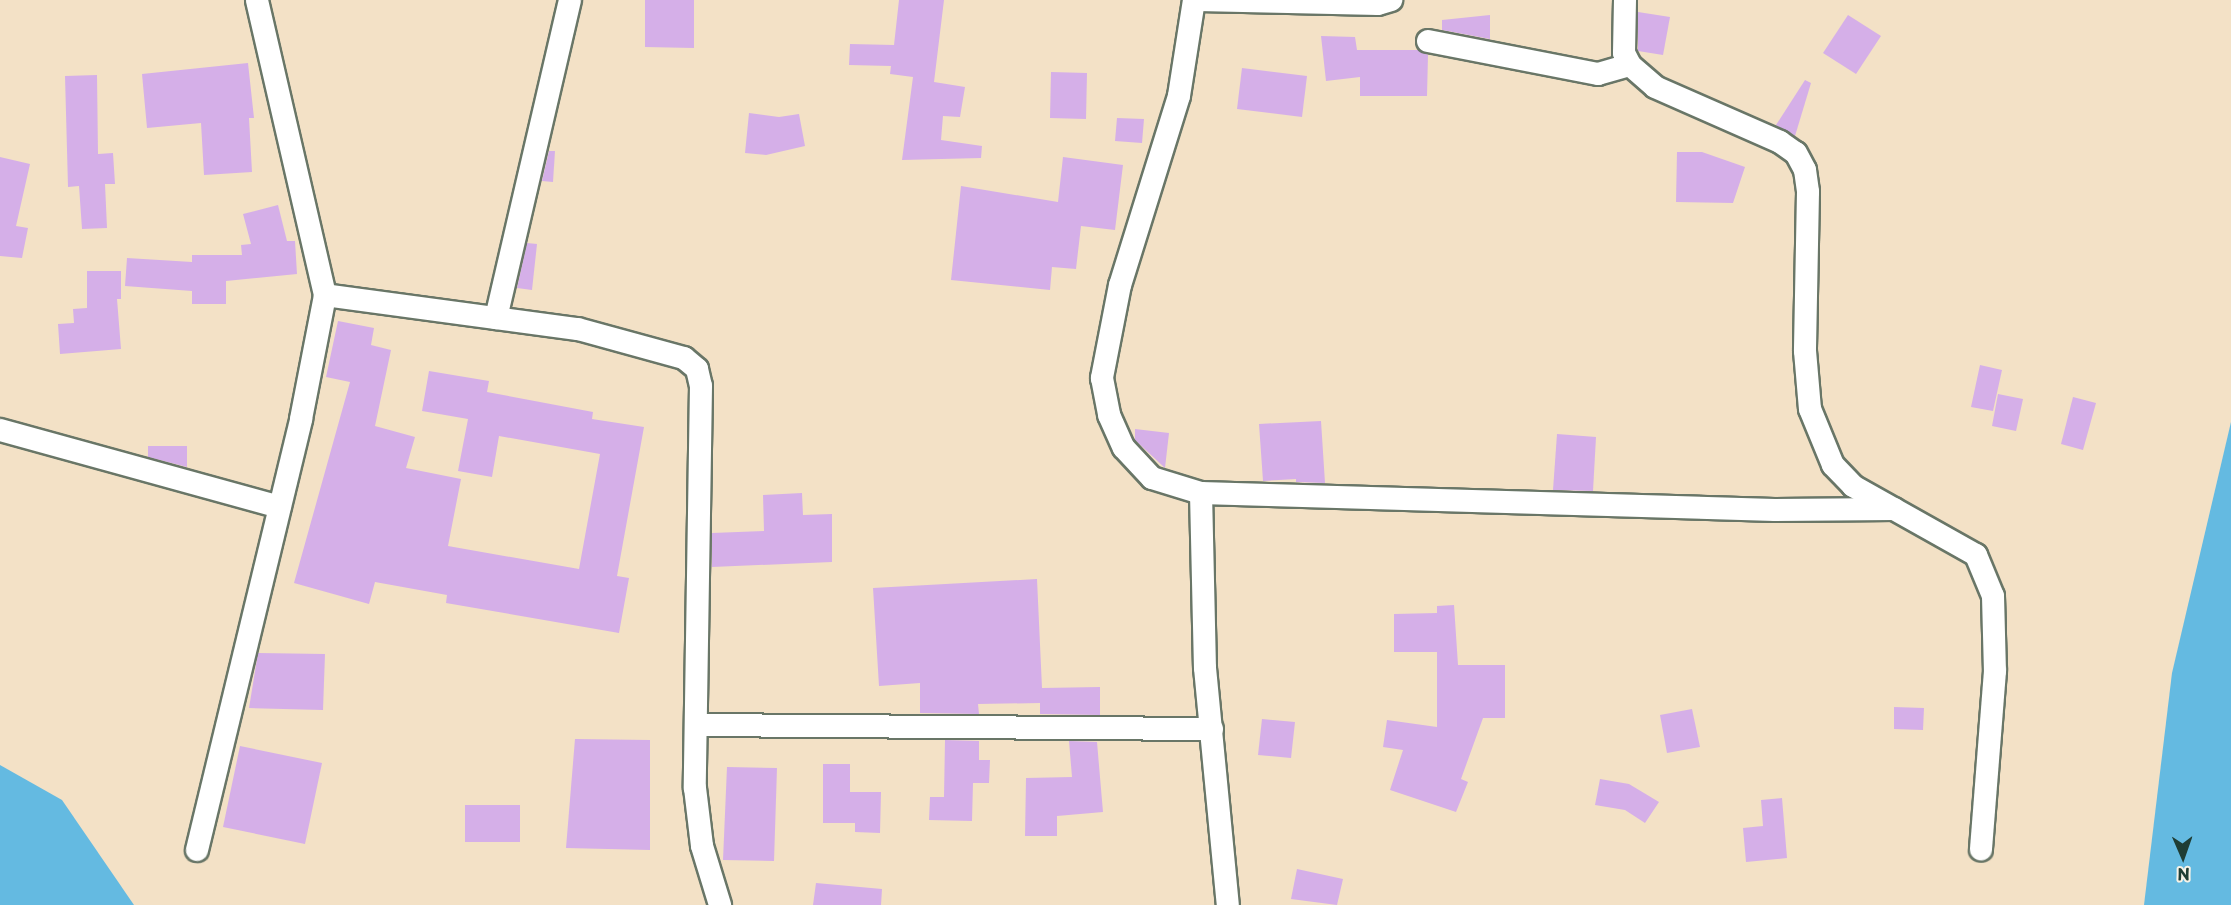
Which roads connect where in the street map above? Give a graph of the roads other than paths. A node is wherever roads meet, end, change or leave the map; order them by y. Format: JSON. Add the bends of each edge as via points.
{"nodes":[{"id":1,"x":257,"y":0,"type":"edge"},
{"id":2,"x":570,"y":0,"type":"edge"},
{"id":3,"x":1196,"y":0,"type":"edge"},
{"id":4,"x":1391,"y":0,"type":"edge"},
{"id":5,"x":1625,"y":0,"type":"edge"},
{"id":6,"x":1428,"y":41,"type":"dead end"},
{"id":7,"x":1630,"y":65,"type":"junction"},
{"id":8,"x":325,"y":295,"type":"junction"},
{"id":9,"x":496,"y":318,"type":"junction"},
{"id":10,"x":0,"y":430,"type":"edge"},
{"id":11,"x":1201,"y":493,"type":"junction"},
{"id":12,"x":280,"y":507,"type":"junction"},
{"id":13,"x":1895,"y":508,"type":"junction"},
{"id":14,"x":697,"y":725,"type":"junction"},
{"id":15,"x":1212,"y":729,"type":"junction"},
{"id":16,"x":198,"y":849,"type":"dead end"},
{"id":17,"x":1981,"y":849,"type":"dead end"},
{"id":18,"x":720,"y":905,"type":"edge"},
{"id":19,"x":1228,"y":905,"type":"edge"}],
"edges":[{"from":1,"to":8,"type":"street"},
{"from":2,"to":9,"type":"street"},
{"from":3,"to":4,"type":"street","via":[[1378,4]]},
{"from":3,"to":11,"type":"street","via":[[1179,96],[1120,285],[1102,378],[1109,415],[1124,448],[1152,478]]},
{"from":5,"to":7,"type":"street","via":[[1624,53]]},
{"from":6,"to":7,"type":"street","via":[[1598,74]]},
{"from":7,"to":13,"type":"street","via":[[1655,87],[1780,142],[1796,153],[1805,170],[1808,192],[1805,351],[1810,409],[1833,465],[1853,486]]},
{"from":8,"to":9,"type":"street"},
{"from":8,"to":12,"type":"street"},
{"from":9,"to":14,"type":"street","via":[[623,338],[684,358],[697,369],[701,386],[694,651]]},
{"from":10,"to":12,"type":"street"},
{"from":11,"to":13,"type":"street","via":[[1775,510]]},
{"from":11,"to":15,"type":"street","via":[[1205,668]]},
{"from":12,"to":16,"type":"street"},
{"from":13,"to":17,"type":"street","via":[[1976,555],[1993,596],[1995,671]]},
{"from":14,"to":15,"type":"street"},
{"from":14,"to":18,"type":"street","via":[[697,817]]},
{"from":15,"to":19,"type":"street"}]}
